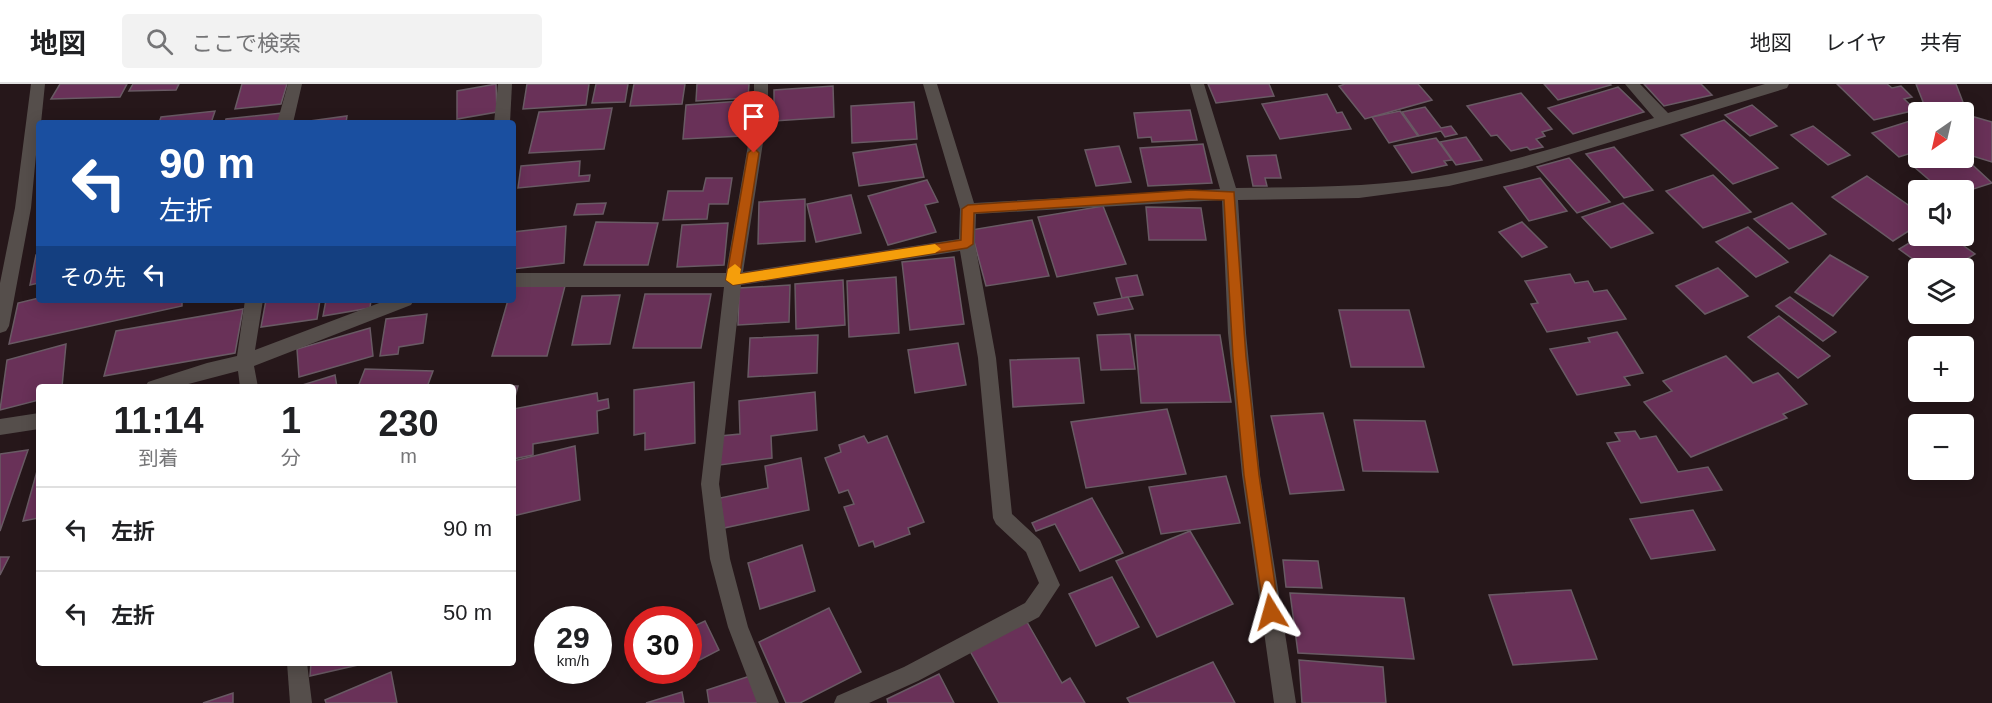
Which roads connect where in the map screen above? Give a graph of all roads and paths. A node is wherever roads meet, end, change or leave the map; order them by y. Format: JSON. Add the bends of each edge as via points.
{"nodes":[{"id":1,"x":38,"y":84,"type":"edge"},
{"id":2,"x":295,"y":84,"type":"edge"},
{"id":3,"x":505,"y":84,"type":"edge"},
{"id":4,"x":761,"y":84,"type":"edge"},
{"id":5,"x":930,"y":84,"type":"edge"},
{"id":6,"x":1197,"y":84,"type":"edge"},
{"id":7,"x":1632,"y":84,"type":"edge"},
{"id":8,"x":1782,"y":84,"type":"edge"},
{"id":9,"x":286,"y":120,"type":"edge"},
{"id":10,"x":502,"y":120,"type":"edge"},
{"id":11,"x":1665,"y":120,"type":"junction"},
{"id":12,"x":1230,"y":195,"type":"junction"},
{"id":13,"x":968,"y":209,"type":"junction"},
{"id":14,"x":967,"y":244,"type":"junction"},
{"id":15,"x":516,"y":280,"type":"edge"},
{"id":16,"x":733,"y":280,"type":"junction"},
{"id":17,"x":254,"y":303,"type":"edge"},
{"id":18,"x":397,"y":303,"type":"edge"},
{"id":19,"x":0,"y":326,"type":"edge"},
{"id":20,"x":245,"y":362,"type":"junction"},
{"id":21,"x":163,"y":384,"type":"edge"},
{"id":22,"x":249,"y":384,"type":"edge"},
{"id":23,"x":36,"y":421,"type":"edge"},
{"id":24,"x":0,"y":427,"type":"edge"},
{"id":25,"x":297,"y":666,"type":"edge"},
{"id":26,"x":301,"y":703,"type":"edge"},
{"id":27,"x":768,"y":703,"type":"edge"},
{"id":28,"x":845,"y":703,"type":"edge"},
{"id":29,"x":1285,"y":703,"type":"edge"}],
"edges":[{"from":1,"to":19,"type":"street","via":[[23,208]]},
{"from":2,"to":9,"type":"street"},
{"from":3,"to":10,"type":"street"},
{"from":4,"to":16,"type":"street","via":[[761,110]]},
{"from":5,"to":13,"type":"street"},
{"from":6,"to":12,"type":"street"},
{"from":7,"to":11,"type":"street"},
{"from":8,"to":11,"type":"street"},
{"from":11,"to":12,"type":"street","via":[[1522,163],[1449,180],[1359,192]]},
{"from":12,"to":13,"type":"street"},
{"from":12,"to":29,"type":"street","via":[[1237,333],[1251,475]]},
{"from":13,"to":14,"type":"street"},
{"from":14,"to":16,"type":"street"},
{"from":14,"to":28,"type":"street","via":[[987,358],[1003,518],[1033,546],[1050,585],[1032,610]]},
{"from":15,"to":16,"type":"street"},
{"from":16,"to":27,"type":"street","via":[[710,484],[720,559],[738,627]]},
{"from":17,"to":20,"type":"street"},
{"from":18,"to":20,"type":"street"},
{"from":20,"to":21,"type":"street"},
{"from":20,"to":22,"type":"street"},
{"from":23,"to":24,"type":"street"},
{"from":25,"to":26,"type":"street"}]}
